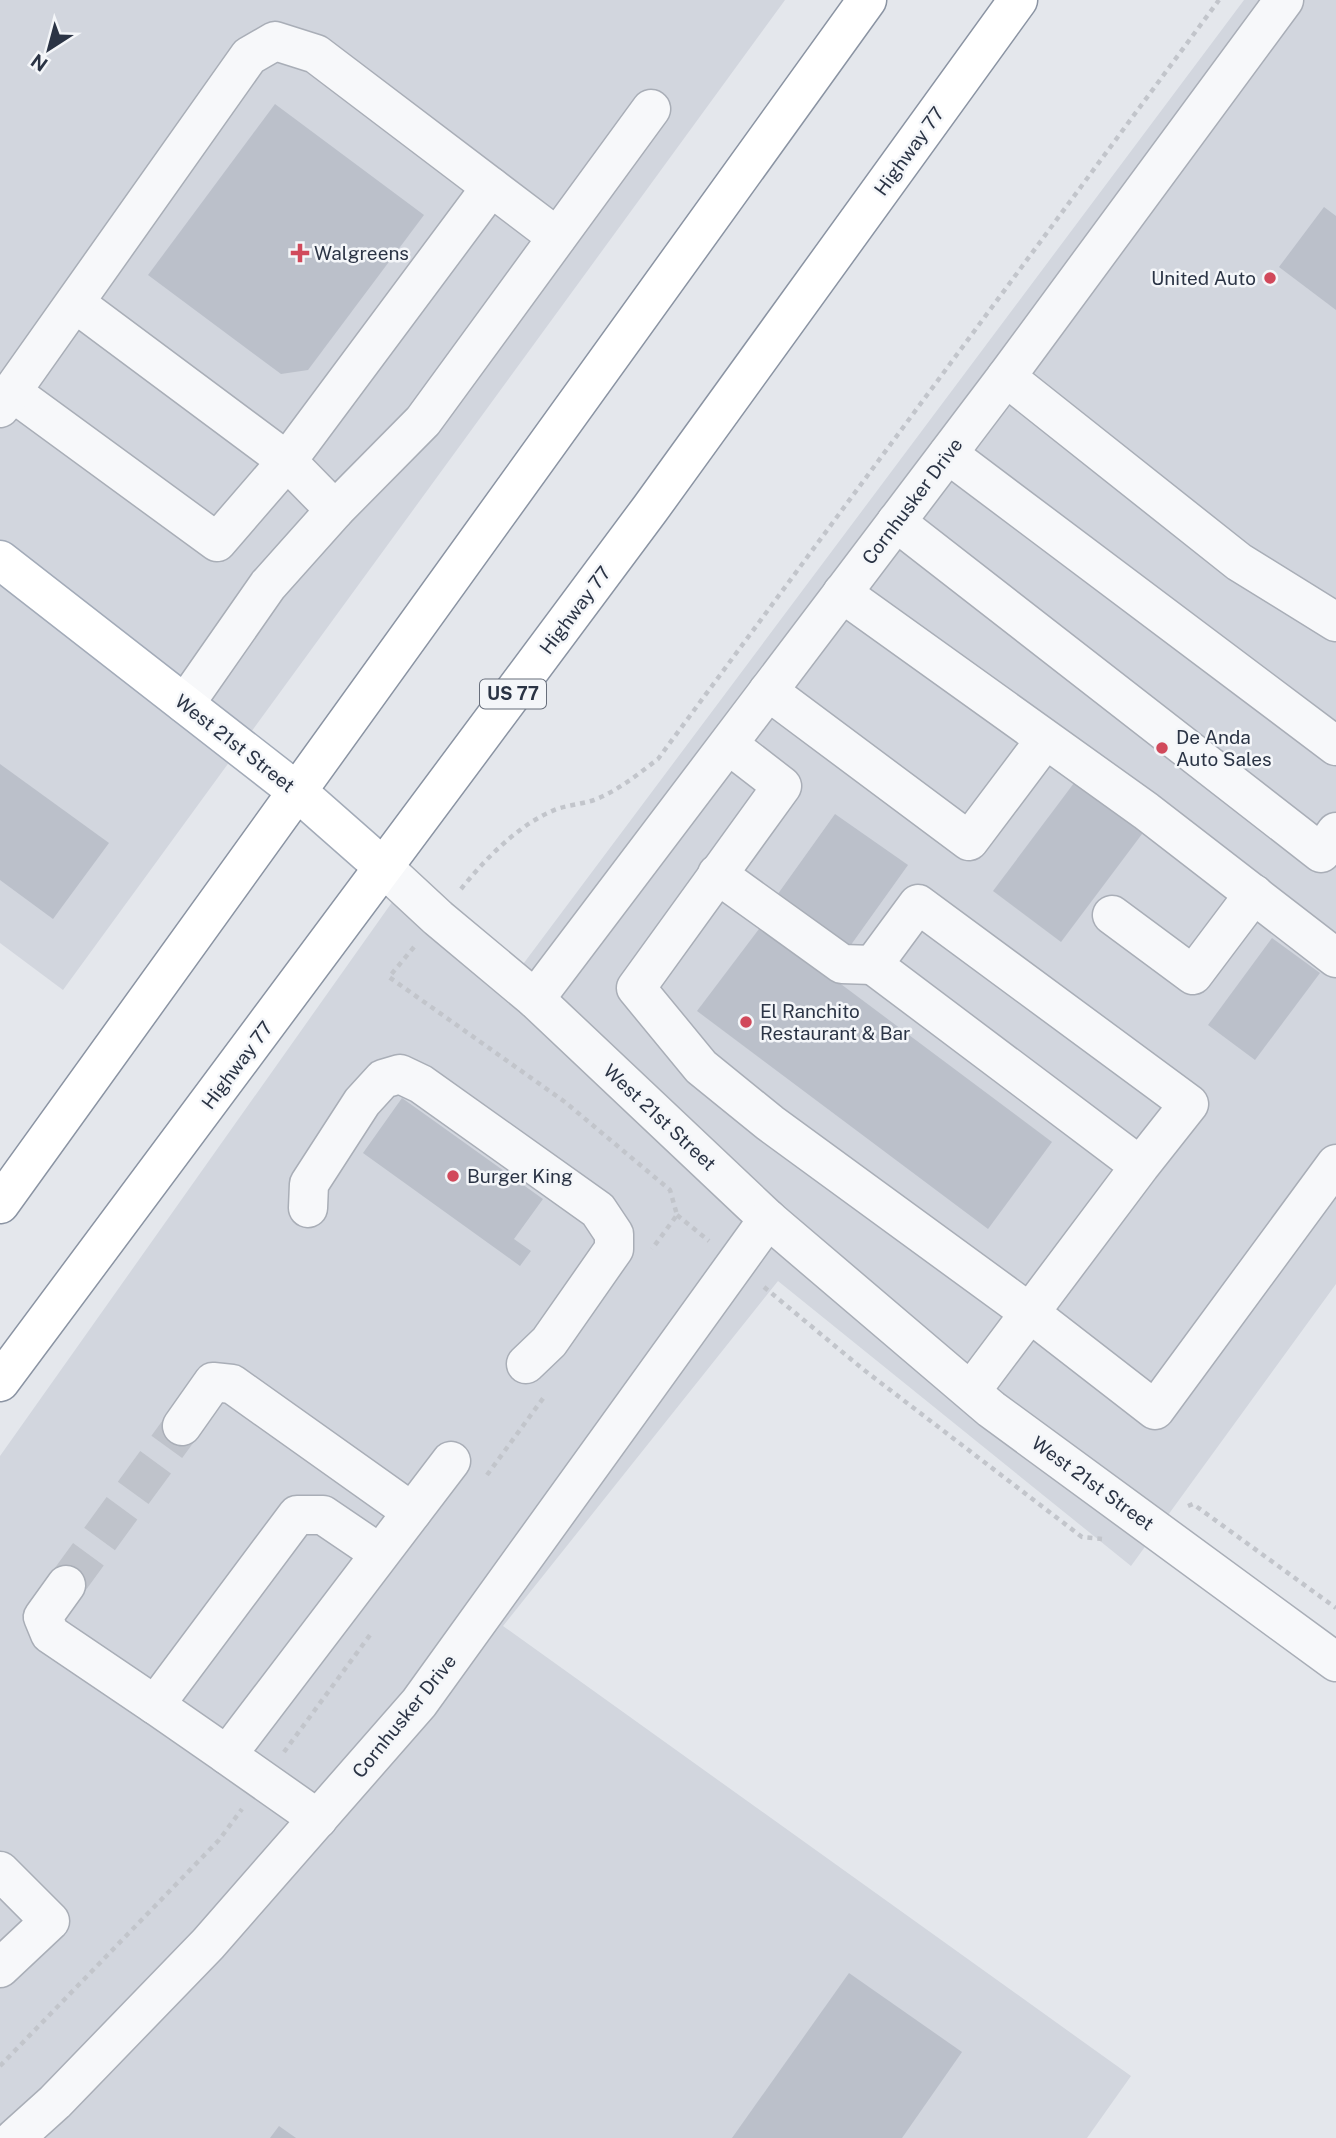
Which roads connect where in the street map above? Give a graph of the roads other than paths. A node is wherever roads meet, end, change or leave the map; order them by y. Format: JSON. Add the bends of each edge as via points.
{"nodes":[{"id":1,"x":867,"y":0,"type":"edge"},
{"id":2,"x":1018,"y":0,"type":"edge"},
{"id":3,"x":1284,"y":0,"type":"edge"},
{"id":4,"x":651,"y":109,"type":"dead end"},
{"id":5,"x":491,"y":187,"type":"junction"},
{"id":6,"x":557,"y":237,"type":"junction"},
{"id":7,"x":75,"y":303,"type":"junction"},
{"id":8,"x":1006,"y":377,"type":"junction"},
{"id":9,"x":6,"y":400,"type":"edge"},
{"id":10,"x":948,"y":453,"type":"junction"},
{"id":11,"x":287,"y":461,"type":"junction"},
{"id":12,"x":335,"y":510,"type":"junction"},
{"id":13,"x":896,"y":522,"type":"junction"},
{"id":14,"x":0,"y":560,"type":"edge"},
{"id":15,"x":842,"y":593,"type":"junction"},
{"id":16,"x":1336,"y":622,"type":"edge"},
{"id":17,"x":768,"y":691,"type":"junction"},
{"id":18,"x":185,"y":704,"type":"junction"},
{"id":19,"x":1045,"y":740,"type":"junction"},
{"id":20,"x":729,"y":746,"type":"junction"},
{"id":21,"x":1336,"y":746,"type":"edge"},
{"id":22,"x":299,"y":793,"type":"junction"},
{"id":23,"x":1336,"y":832,"type":"edge"},
{"id":24,"x":383,"y":867,"type":"junction"},
{"id":25,"x":717,"y":874,"type":"junction"},
{"id":26,"x":1254,"y":894,"type":"junction"},
{"id":27,"x":1112,"y":915,"type":"dead end"},
{"id":28,"x":1336,"y":958,"type":"edge"},
{"id":29,"x":873,"y":965,"type":"junction"},
{"id":30,"x":535,"y":999,"type":"junction"},
{"id":31,"x":1336,"y":1164,"type":"edge"},
{"id":32,"x":1140,"y":1166,"type":"junction"},
{"id":33,"x":0,"y":1204,"type":"edge"},
{"id":34,"x":308,"y":1208,"type":"dead end"},
{"id":35,"x":768,"y":1219,"type":"junction"},
{"id":36,"x":1030,"y":1313,"type":"junction"},
{"id":37,"x":526,"y":1364,"type":"dead end"},
{"id":38,"x":0,"y":1382,"type":"edge"},
{"id":39,"x":971,"y":1391,"type":"junction"},
{"id":40,"x":182,"y":1426,"type":"tunnel mouth"},
{"id":41,"x":451,"y":1461,"type":"dead end"},
{"id":42,"x":412,"y":1511,"type":"junction"},
{"id":43,"x":379,"y":1553,"type":"junction"},
{"id":44,"x":66,"y":1585,"type":"tunnel mouth"},
{"id":45,"x":1334,"y":1661,"type":"edge"},
{"id":46,"x":155,"y":1705,"type":"junction"},
{"id":47,"x":227,"y":1755,"type":"junction"},
{"id":48,"x":318,"y":1819,"type":"junction"},
{"id":49,"x":0,"y":1871,"type":"edge"},
{"id":50,"x":0,"y":1968,"type":"edge"},
{"id":51,"x":12,"y":2129,"type":"edge"}],
"edges":[{"from":1,"to":22,"type":"main road"},
{"from":2,"to":24,"type":"main road","name":"Highway 77","number":"US 77","via":[[650,509]]},
{"from":3,"to":8,"type":"street","name":"Cornhusker Drive"},
{"from":4,"to":6,"type":"street"},
{"from":5,"to":6,"type":"street"},
{"from":5,"to":7,"type":"street","via":[[316,54],[275,41],[249,56]]},
{"from":5,"to":11,"type":"street"},
{"from":6,"to":12,"type":"street","via":[[423,421]]},
{"from":7,"to":9,"type":"street"},
{"from":7,"to":11,"type":"street"},
{"from":8,"to":10,"type":"street","name":"Cornhusker Drive"},
{"from":8,"to":16,"type":"street","via":[[1240,562]]},
{"from":9,"to":11,"type":"street","via":[[217,542]]},
{"from":10,"to":13,"type":"street","name":"Cornhusker Drive"},
{"from":10,"to":21,"type":"street"},
{"from":11,"to":12,"type":"street"},
{"from":12,"to":18,"type":"street","via":[[268,585]]},
{"from":13,"to":15,"type":"street","name":"Cornhusker Drive"},
{"from":13,"to":23,"type":"street","via":[[1321,853]]},
{"from":14,"to":18,"type":"main road","name":"West 21st Street"},
{"from":15,"to":17,"type":"street","name":"Cornhusker Drive"},
{"from":15,"to":19,"type":"street"},
{"from":17,"to":19,"type":"street","via":[[969,841]]},
{"from":17,"to":20,"type":"street","name":"Cornhusker Drive"},
{"from":18,"to":22,"type":"main road","name":"West 21st Street"},
{"from":19,"to":26,"type":"street"},
{"from":20,"to":25,"type":"street","via":[[782,786]]},
{"from":20,"to":30,"type":"street","name":"Cornhusker Drive"},
{"from":22,"to":24,"type":"main road","name":"West 21st Street"},
{"from":22,"to":33,"type":"main road"},
{"from":24,"to":30,"type":"street","name":"West 21st Street"},
{"from":24,"to":38,"type":"main road","name":"Highway 77","number":"US 77"},
{"from":25,"to":29,"type":"street","via":[[842,964]]},
{"from":25,"to":36,"type":"street","via":[[636,988],[701,1067]]},
{"from":26,"to":27,"type":"street","via":[[1193,975]]},
{"from":26,"to":28,"type":"street"},
{"from":29,"to":32,"type":"street"},
{"from":29,"to":32,"type":"street","via":[[918,904],[1189,1104]]},
{"from":30,"to":35,"type":"street","name":"West 21st Street"},
{"from":31,"to":36,"type":"street","via":[[1155,1410]]},
{"from":32,"to":36,"type":"street"},
{"from":34,"to":37,"type":"street","via":[[309,1184],[362,1102],[383,1079],[400,1074],[421,1084],[598,1210],[614,1234],[614,1249],[549,1342]]},
{"from":35,"to":39,"type":"street","name":"West 21st Street"},
{"from":35,"to":48,"type":"street","name":"Cornhusker Drive","via":[[419,1703]]},
{"from":36,"to":39,"type":"street"},
{"from":39,"to":45,"type":"street","name":"West 21st Street"},
{"from":40,"to":42,"type":"street","via":[[213,1382],[232,1384]]},
{"from":41,"to":42,"type":"street"},
{"from":42,"to":43,"type":"street"},
{"from":43,"to":46,"type":"street","via":[[323,1515],[297,1515]]},
{"from":43,"to":47,"type":"street"},
{"from":44,"to":46,"type":"street","via":[[43,1617],[50,1634]]},
{"from":46,"to":47,"type":"street"},
{"from":47,"to":48,"type":"street"},
{"from":48,"to":51,"type":"street","name":"Cornhusker Drive","via":[[208,1944],[55,2102]]},
{"from":49,"to":50,"type":"street","via":[[50,1921]]}]}
